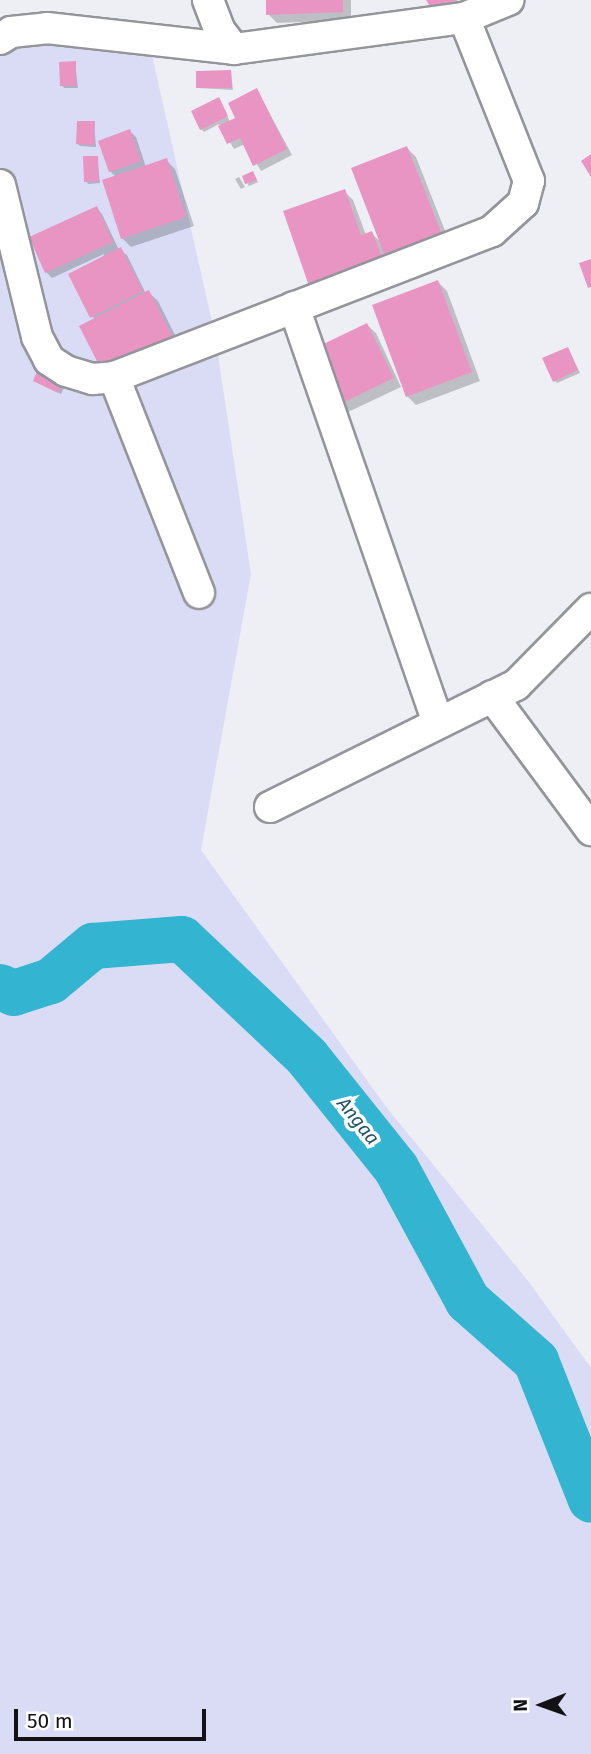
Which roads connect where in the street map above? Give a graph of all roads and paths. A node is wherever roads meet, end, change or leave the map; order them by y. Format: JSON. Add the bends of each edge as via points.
{"nodes":[{"id":1,"x":208,"y":0,"type":"edge"},
{"id":2,"x":508,"y":0,"type":"edge"},
{"id":3,"x":464,"y":18,"type":"junction"},
{"id":4,"x":0,"y":39,"type":"edge"},
{"id":5,"x":234,"y":49,"type":"junction"},
{"id":6,"x":0,"y":185,"type":"edge"},
{"id":7,"x":294,"y":307,"type":"junction"},
{"id":8,"x":114,"y":377,"type":"junction"},
{"id":9,"x":199,"y":593,"type":"dead end"},
{"id":10,"x":591,"y":609,"type":"edge"},
{"id":11,"x":492,"y":696,"type":"junction"},
{"id":12,"x":438,"y":723,"type":"junction"},
{"id":13,"x":270,"y":807,"type":"dead end"},
{"id":14,"x":591,"y":830,"type":"edge"}],
"edges":[{"from":1,"to":5,"type":"street","via":[[220,31]]},
{"from":2,"to":3,"type":"street"},
{"from":3,"to":5,"type":"street"},
{"from":3,"to":7,"type":"street","via":[[529,181],[523,203],[492,231]]},
{"from":4,"to":5,"type":"street","via":[[11,32],[47,27]]},
{"from":6,"to":8,"type":"street","via":[[37,337],[48,360],[66,372],[93,379]]},
{"from":7,"to":8,"type":"street"},
{"from":7,"to":12,"type":"street"},
{"from":8,"to":9,"type":"street"},
{"from":10,"to":11,"type":"street","via":[[516,685]]},
{"from":11,"to":12,"type":"street"},
{"from":11,"to":14,"type":"street"},
{"from":12,"to":13,"type":"street"}]}
